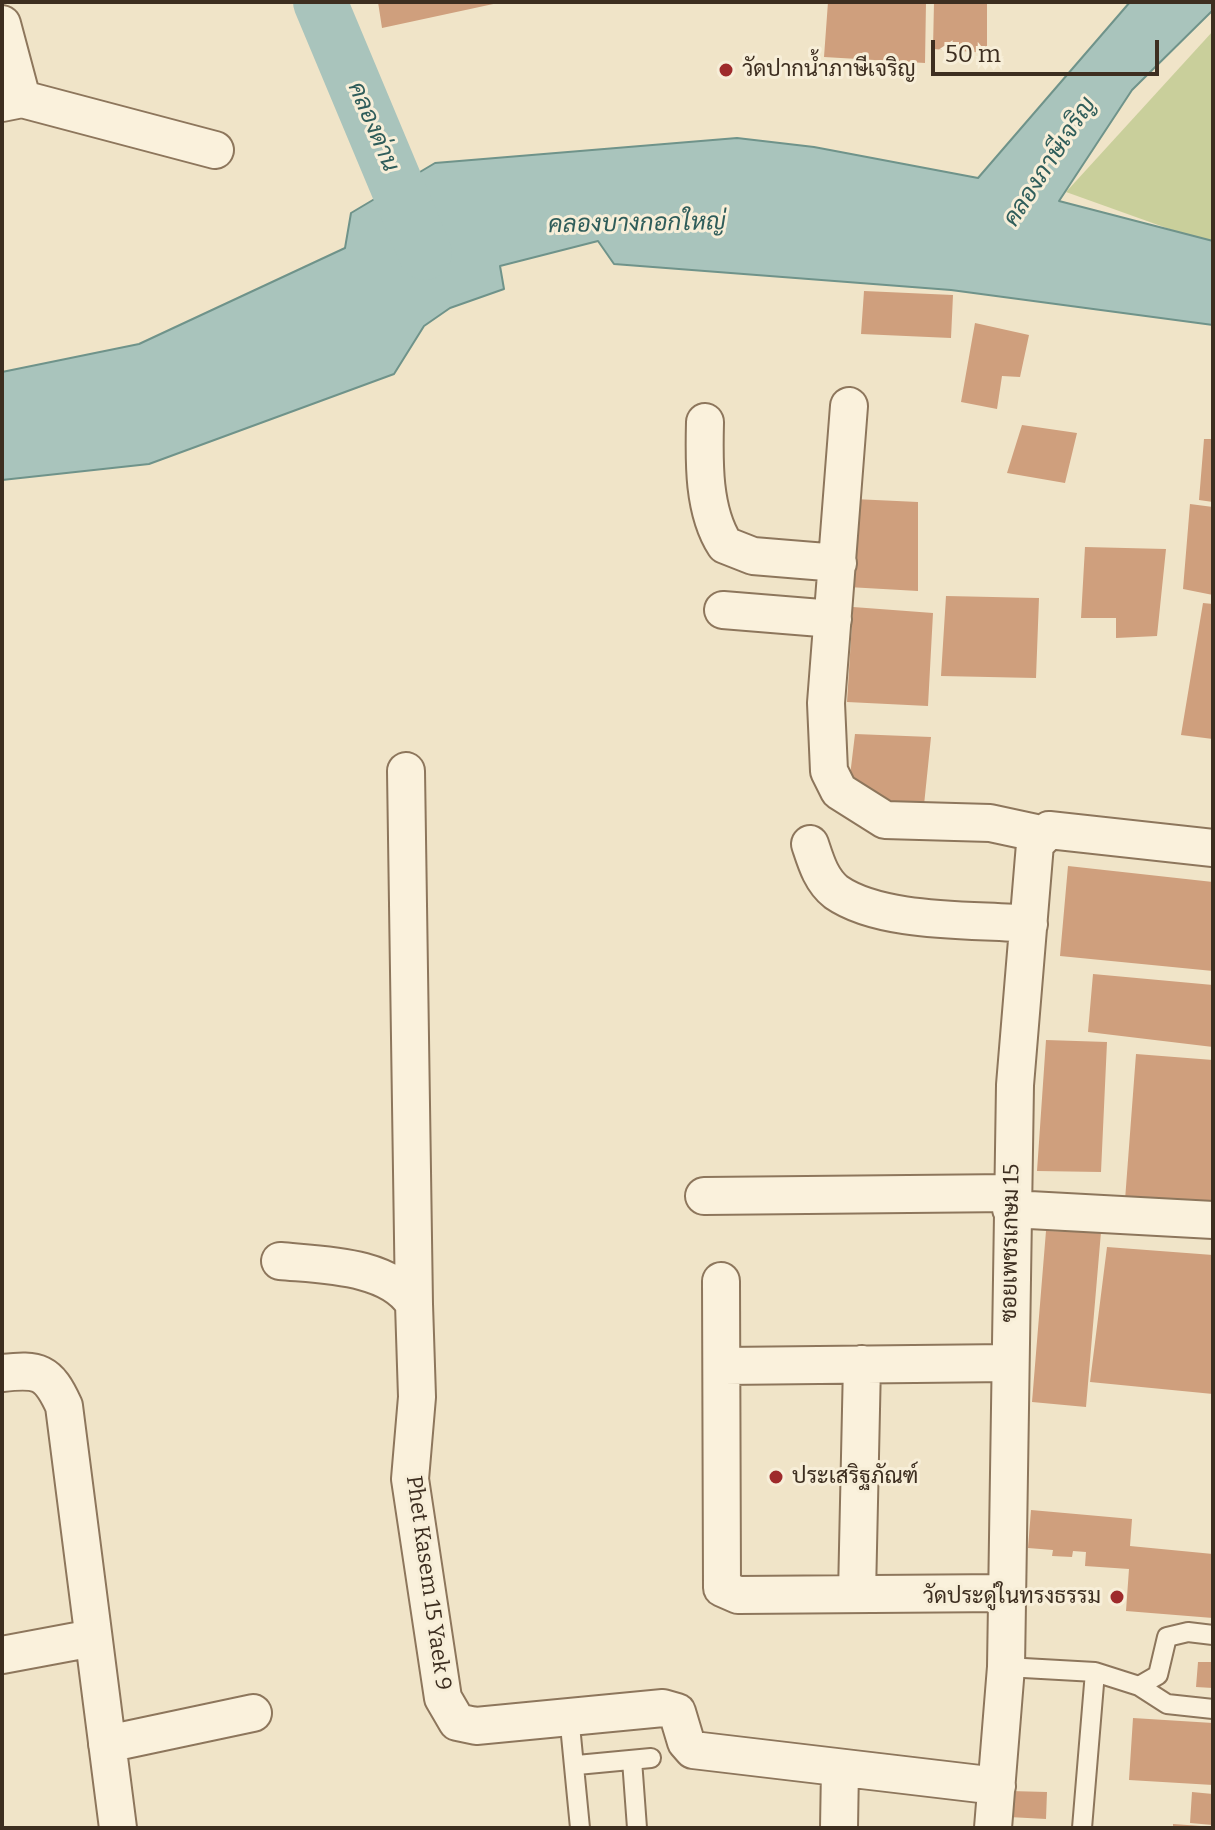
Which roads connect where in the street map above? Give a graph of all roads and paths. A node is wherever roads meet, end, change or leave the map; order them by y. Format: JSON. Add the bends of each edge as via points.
{"nodes":[{"id":1,"x":2,"y":24,"type":"edge"},
{"id":2,"x":12,"y":101,"type":"edge"},
{"id":3,"x":215,"y":150,"type":"dead end"},
{"id":4,"x":849,"y":406,"type":"dead end"},
{"id":5,"x":705,"y":422,"type":"dead end"},
{"id":6,"x":838,"y":563,"type":"junction"},
{"id":7,"x":723,"y":610,"type":"dead end"},
{"id":8,"x":833,"y":619,"type":"junction"},
{"id":9,"x":406,"y":771,"type":"dead end"},
{"id":10,"x":1041,"y":834,"type":"junction"},
{"id":11,"x":810,"y":844,"type":"dead end"},
{"id":12,"x":1213,"y":848,"type":"edge"},
{"id":13,"x":1029,"y":924,"type":"junction"},
{"id":14,"x":704,"y":1196,"type":"dead end"},
{"id":15,"x":1011,"y":1201,"type":"junction"},
{"id":16,"x":1213,"y":1220,"type":"edge"},
{"id":17,"x":280,"y":1261,"type":"dead end"},
{"id":18,"x":721,"y":1281,"type":"dead end"},
{"id":19,"x":414,"y":1304,"type":"junction"},
{"id":20,"x":1009,"y":1363,"type":"junction"},
{"id":21,"x":862,"y":1364,"type":"junction"},
{"id":22,"x":724,"y":1366,"type":"junction"},
{"id":23,"x":2,"y":1373,"type":"edge"},
{"id":24,"x":1006,"y":1593,"type":"junction"},
{"id":25,"x":857,"y":1594,"type":"junction"},
{"id":26,"x":1213,"y":1635,"type":"edge"},
{"id":27,"x":93,"y":1638,"type":"junction"},
{"id":28,"x":2,"y":1655,"type":"edge"},
{"id":29,"x":1006,"y":1667,"type":"junction"},
{"id":30,"x":1095,"y":1672,"type":"junction"},
{"id":31,"x":1139,"y":1686,"type":"junction"},
{"id":32,"x":1213,"y":1709,"type":"edge"},
{"id":33,"x":253,"y":1713,"type":"dead end"},
{"id":34,"x":569,"y":1715,"type":"junction"},
{"id":35,"x":107,"y":1744,"type":"junction"},
{"id":36,"x":577,"y":1765,"type":"junction"},
{"id":37,"x":840,"y":1768,"type":"junction"},
{"id":38,"x":997,"y":1786,"type":"junction"},
{"id":39,"x":118,"y":1828,"type":"edge"},
{"id":40,"x":580,"y":1828,"type":"edge"},
{"id":41,"x":637,"y":1828,"type":"edge"},
{"id":42,"x":839,"y":1828,"type":"edge"},
{"id":43,"x":993,"y":1828,"type":"edge"},
{"id":44,"x":1082,"y":1828,"type":"edge"}],
"edges":[{"from":1,"to":2,"type":"street"},
{"from":2,"to":3,"type":"street"},
{"from":4,"to":6,"type":"street"},
{"from":5,"to":6,"type":"street","via":[[704,461],[714,522],[725,545],[753,556]]},
{"from":6,"to":8,"type":"street"},
{"from":7,"to":8,"type":"street"},
{"from":8,"to":10,"type":"street","via":[[826,703],[829,771],[839,791],[885,820],[990,823]]},
{"from":9,"to":19,"type":"street","name":"Phet Kasem 15 Yaek 9"},
{"from":10,"to":12,"type":"street","via":[[1049,830]]},
{"from":10,"to":13,"type":"street","name":"ซอยเพชรเกษม 15","via":[[1035,844]]},
{"from":11,"to":13,"type":"street","via":[[820,874],[835,891],[869,909]]},
{"from":13,"to":15,"type":"street","name":"ซอยเพชรเกษม 15"},
{"from":14,"to":15,"type":"street"},
{"from":15,"to":16,"type":"street"},
{"from":15,"to":20,"type":"street","name":"ซอยเพชรเกษม 15"},
{"from":17,"to":19,"type":"street","via":[[377,1277],[407,1293]]},
{"from":18,"to":22,"type":"street"},
{"from":19,"to":34,"type":"street","name":"Phet Kasem 15 Yaek 9","via":[[417,1397],[410,1479],[443,1698],[457,1722],[476,1726]]},
{"from":20,"to":21,"type":"street"},
{"from":20,"to":24,"type":"street","name":"ซอยเพชรเกษม 15"},
{"from":21,"to":22,"type":"street"},
{"from":21,"to":25,"type":"street"},
{"from":22,"to":25,"type":"street","via":[[722,1588],[738,1595]]},
{"from":23,"to":27,"type":"street","via":[[33,1370],[53,1383],[64,1406]]},
{"from":24,"to":25,"type":"street"},
{"from":24,"to":29,"type":"street","name":"ซอยเพชรเกษม 15"},
{"from":26,"to":31,"type":"lane","via":[[1188,1632],[1167,1637],[1158,1675]]},
{"from":27,"to":28,"type":"street"},
{"from":27,"to":35,"type":"street"},
{"from":29,"to":30,"type":"lane"},
{"from":29,"to":38,"type":"street","name":"ซอยเพชรเกษม 15"},
{"from":30,"to":31,"type":"lane"},
{"from":30,"to":44,"type":"lane"},
{"from":31,"to":32,"type":"lane","via":[[1167,1704]]},
{"from":33,"to":35,"type":"street"},
{"from":34,"to":36,"type":"lane"},
{"from":34,"to":37,"type":"street","name":"Phet Kasem 15 Yaek 9","via":[[671,1709],[693,1750]]},
{"from":35,"to":39,"type":"street"},
{"from":36,"to":40,"type":"lane"},
{"from":36,"to":41,"type":"lane","via":[[641,1759]]},
{"from":37,"to":38,"type":"street","name":"Phet Kasem 15 Yaek 9"},
{"from":37,"to":42,"type":"street"},
{"from":38,"to":43,"type":"street","name":"ซอยเพชรเกษม 15"}]}
